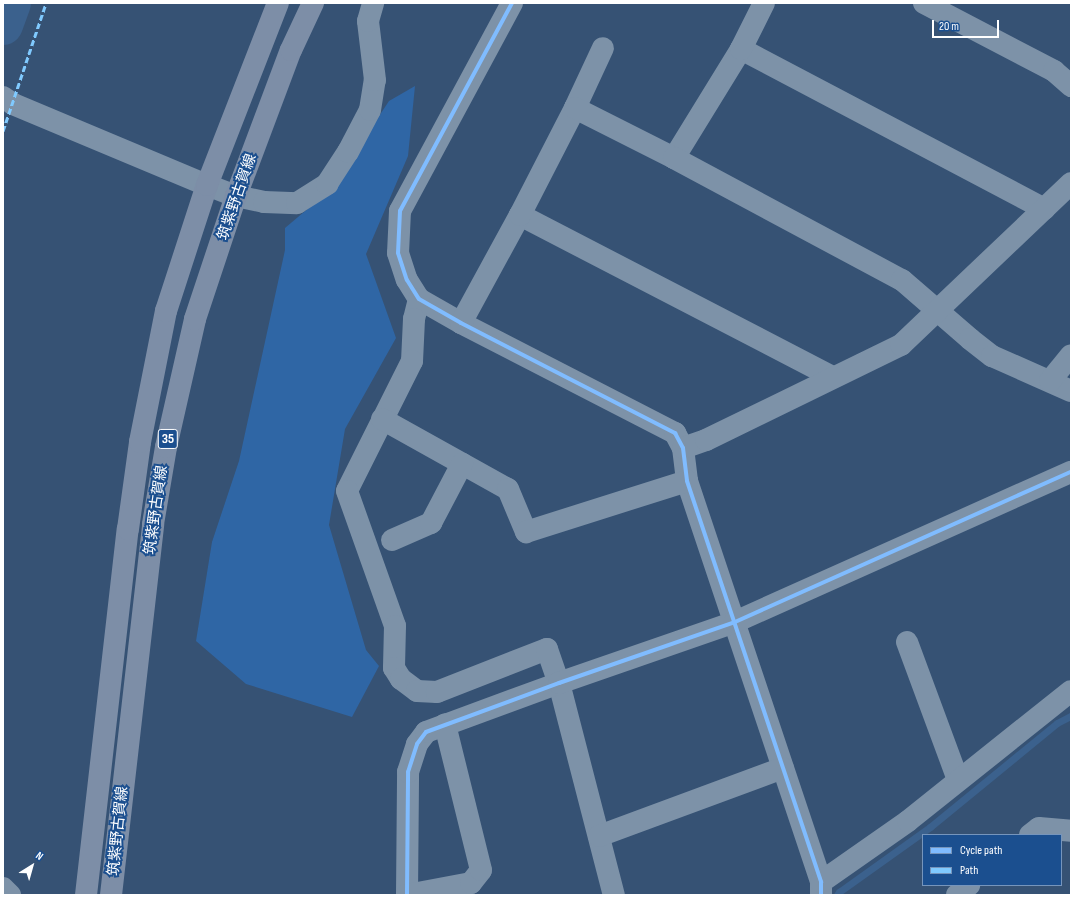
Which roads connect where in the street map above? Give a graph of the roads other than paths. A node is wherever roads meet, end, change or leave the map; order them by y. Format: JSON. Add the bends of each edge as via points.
{"nodes":[{"id":1,"x":278,"y":3,"type":"edge"},
{"id":2,"x":313,"y":3,"type":"edge"},
{"id":3,"x":373,"y":3,"type":"edge"},
{"id":4,"x":512,"y":3,"type":"edge"},
{"id":5,"x":764,"y":3,"type":"edge"},
{"id":6,"x":924,"y":3,"type":"edge"},
{"id":7,"x":603,"y":48,"type":"dead end"},
{"id":8,"x":740,"y":49,"type":"junction"},
{"id":9,"x":1071,"y":86,"type":"edge"},
{"id":10,"x":8,"y":100,"type":"edge"},
{"id":11,"x":575,"y":108,"type":"junction"},
{"id":12,"x":674,"y":158,"type":"junction"},
{"id":13,"x":1071,"y":183,"type":"edge"},
{"id":14,"x":207,"y":185,"type":"junction"},
{"id":15,"x":236,"y":196,"type":"junction"},
{"id":16,"x":1044,"y":209,"type":"junction"},
{"id":17,"x":520,"y":215,"type":"junction"},
{"id":18,"x":418,"y":298,"type":"junction"},
{"id":19,"x":939,"y":310,"type":"junction"},
{"id":20,"x":461,"y":324,"type":"junction"},
{"id":21,"x":1071,"y":355,"type":"edge"},
{"id":22,"x":832,"y":377,"type":"junction"},
{"id":23,"x":1050,"y":381,"type":"junction"},
{"id":24,"x":1071,"y":391,"type":"edge"},
{"id":25,"x":382,"y":419,"type":"junction"},
{"id":26,"x":683,"y":448,"type":"junction"},
{"id":27,"x":462,"y":464,"type":"junction"},
{"id":28,"x":1071,"y":472,"type":"edge"},
{"id":29,"x":687,"y":481,"type":"junction"},
{"id":30,"x":392,"y":540,"type":"dead end"},
{"id":31,"x":735,"y":622,"type":"junction"},
{"id":32,"x":907,"y":642,"type":"dead end"},
{"id":33,"x":559,"y":683,"type":"junction"},
{"id":34,"x":1071,"y":691,"type":"edge"},
{"id":35,"x":445,"y":724,"type":"junction"},
{"id":36,"x":783,"y":768,"type":"junction"},
{"id":37,"x":958,"y":780,"type":"junction"},
{"id":38,"x":1071,"y":831,"type":"edge"},
{"id":39,"x":1031,"y":834,"type":"edge"},
{"id":40,"x":598,"y":836,"type":"junction"},
{"id":41,"x":969,"y":886,"type":"edge"},
{"id":42,"x":3,"y":888,"type":"edge"},
{"id":43,"x":821,"y":888,"type":"edge"},
{"id":44,"x":10,"y":895,"type":"edge"},
{"id":45,"x":86,"y":895,"type":"edge"},
{"id":46,"x":111,"y":895,"type":"edge"},
{"id":47,"x":407,"y":895,"type":"edge"},
{"id":48,"x":614,"y":895,"type":"edge"},
{"id":49,"x":957,"y":895,"type":"edge"}],
"edges":[{"from":1,"to":14,"type":"main road","name":"筑紫野古賀線","number":"35"},
{"from":2,"to":15,"type":"main road","name":"筑紫野古賀線","number":"35","via":[[291,50]]},
{"from":3,"to":15,"type":"street","via":[[368,20],[375,80],[370,110],[348,152],[327,184],[297,203],[264,202]]},
{"from":4,"to":18,"type":"street","via":[[400,211],[398,253],[407,280]]},
{"from":5,"to":8,"type":"street"},
{"from":6,"to":9,"type":"street","via":[[1054,71]]},
{"from":7,"to":11,"type":"street"},
{"from":8,"to":12,"type":"street"},
{"from":8,"to":16,"type":"street"},
{"from":10,"to":14,"type":"street"},
{"from":11,"to":12,"type":"street"},
{"from":11,"to":17,"type":"street"},
{"from":12,"to":19,"type":"street","via":[[902,280]]},
{"from":13,"to":16,"type":"street"},
{"from":14,"to":15,"type":"street"},
{"from":14,"to":45,"type":"main road","name":"筑紫野古賀線","number":"35","via":[[166,311],[140,442]]},
{"from":15,"to":46,"type":"main road","name":"筑紫野古賀線","number":"35","via":[[195,319],[166,447],[153,524]]},
{"from":16,"to":19,"type":"street"},
{"from":17,"to":20,"type":"street"},
{"from":17,"to":22,"type":"street"},
{"from":18,"to":20,"type":"street"},
{"from":18,"to":25,"type":"street","via":[[412,361]]},
{"from":19,"to":22,"type":"street","via":[[901,345]]},
{"from":19,"to":23,"type":"street","via":[[992,356]]},
{"from":20,"to":26,"type":"street","via":[[675,433]]},
{"from":21,"to":23,"type":"street"},
{"from":22,"to":26,"type":"street","via":[[706,440]]},
{"from":23,"to":24,"type":"street"},
{"from":25,"to":27,"type":"street"},
{"from":25,"to":33,"type":"street","via":[[346,491],[395,626],[394,668],[401,679],[417,691],[437,692],[547,649]]},
{"from":26,"to":29,"type":"street"},
{"from":27,"to":29,"type":"street","via":[[508,490],[526,532]]},
{"from":27,"to":30,"type":"street","via":[[431,523]]},
{"from":28,"to":31,"type":"street"},
{"from":29,"to":31,"type":"street"},
{"from":31,"to":33,"type":"street"},
{"from":31,"to":36,"type":"street"},
{"from":32,"to":37,"type":"street"},
{"from":33,"to":35,"type":"street"},
{"from":33,"to":40,"type":"street"},
{"from":34,"to":37,"type":"street"},
{"from":35,"to":47,"type":"street","via":[[426,732],[417,744],[408,772]]},
{"from":35,"to":47,"type":"street","via":[[481,870],[471,882]]},
{"from":36,"to":40,"type":"street"},
{"from":36,"to":43,"type":"street"},
{"from":37,"to":43,"type":"street"},
{"from":38,"to":39,"type":"street","via":[[1039,828]]},
{"from":40,"to":48,"type":"street"},
{"from":41,"to":49,"type":"street"},
{"from":42,"to":44,"type":"street"}]}
